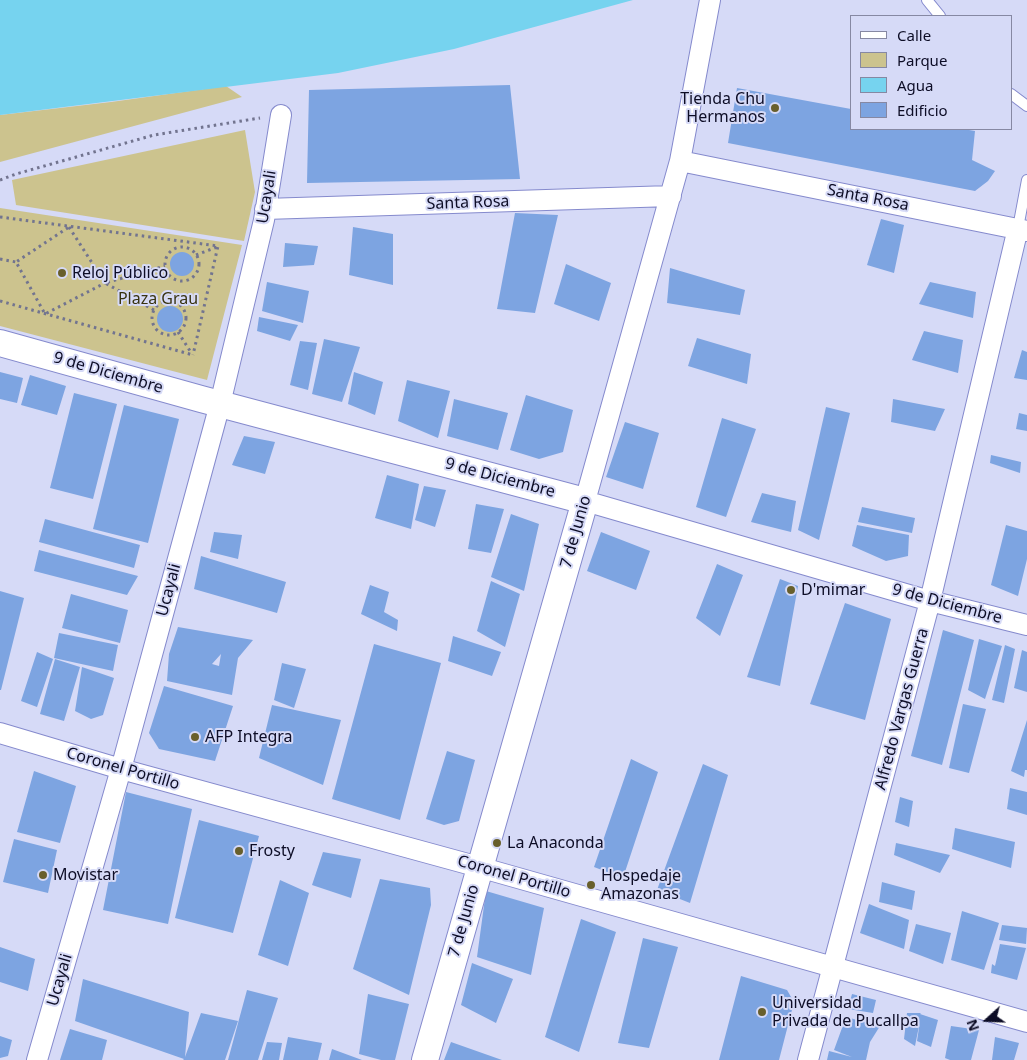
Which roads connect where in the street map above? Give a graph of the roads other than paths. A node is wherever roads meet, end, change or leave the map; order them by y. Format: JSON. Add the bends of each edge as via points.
{"nodes":[{"id":1,"x":710,"y":0,"type":"edge"},
{"id":2,"x":927,"y":0,"type":"edge"},
{"id":3,"x":939,"y":15,"type":"edge"},
{"id":4,"x":1012,"y":95,"type":"edge"},
{"id":5,"x":1027,"y":106,"type":"edge"},
{"id":6,"x":281,"y":114,"type":"road end"},
{"id":7,"x":680,"y":161,"type":"junction"},
{"id":8,"x":1027,"y":180,"type":"edge"},
{"id":9,"x":1026,"y":194,"type":"edge"},
{"id":10,"x":671,"y":196,"type":"junction"},
{"id":11,"x":265,"y":209,"type":"junction"},
{"id":12,"x":1022,"y":230,"type":"edge"},
{"id":13,"x":0,"y":343,"type":"edge"},
{"id":14,"x":220,"y":404,"type":"junction"},
{"id":15,"x":585,"y":501,"type":"junction"},
{"id":16,"x":930,"y":601,"type":"junction"},
{"id":17,"x":1027,"y":625,"type":"edge"},
{"id":18,"x":0,"y":733,"type":"edge"},
{"id":19,"x":121,"y":769,"type":"junction"},
{"id":20,"x":479,"y":867,"type":"junction"},
{"id":21,"x":834,"y":968,"type":"junction"},
{"id":22,"x":1027,"y":1022,"type":"edge"},
{"id":23,"x":37,"y":1060,"type":"edge"},
{"id":24,"x":425,"y":1060,"type":"edge"},
{"id":25,"x":808,"y":1060,"type":"edge"}],
"edges":[{"from":1,"to":7,"type":"street","name":"7 de Junio"},
{"from":2,"to":3,"type":"lane"},
{"from":4,"to":5,"type":"lane"},
{"from":6,"to":11,"type":"street","name":"Ucayali"},
{"from":7,"to":10,"type":"street","name":"7 de Junio"},
{"from":7,"to":12,"type":"street","name":"Santa Rosa"},
{"from":8,"to":9,"type":"lane","name":"Alfredo Vargas Guerra"},
{"from":9,"to":12,"type":"lane","name":"Alfredo Vargas Guerra"},
{"from":10,"to":11,"type":"street","name":"Santa Rosa"},
{"from":10,"to":15,"type":"street","name":"7 de Junio"},
{"from":11,"to":14,"type":"street","name":"Ucayali"},
{"from":12,"to":16,"type":"street","name":"Alfredo Vargas Guerra"},
{"from":13,"to":14,"type":"street","name":"9 de Diciembre"},
{"from":14,"to":15,"type":"street","name":"9 de Diciembre"},
{"from":14,"to":19,"type":"street","name":"Ucayali"},
{"from":15,"to":16,"type":"street","name":"9 de Diciembre"},
{"from":15,"to":20,"type":"street","name":"7 de Junio"},
{"from":16,"to":17,"type":"street","name":"9 de Diciembre"},
{"from":16,"to":21,"type":"street","name":"Alfredo Vargas Guerra"},
{"from":18,"to":19,"type":"street","name":"Coronel Portillo"},
{"from":19,"to":20,"type":"street","name":"Coronel Portillo"},
{"from":19,"to":23,"type":"street","name":"Ucayali"},
{"from":20,"to":21,"type":"street","name":"Coronel Portillo"},
{"from":20,"to":24,"type":"street","name":"7 de Junio"},
{"from":21,"to":22,"type":"street","name":"Coronel Portillo"},
{"from":21,"to":25,"type":"street","name":"Alfredo Vargas Guerra"}]}
